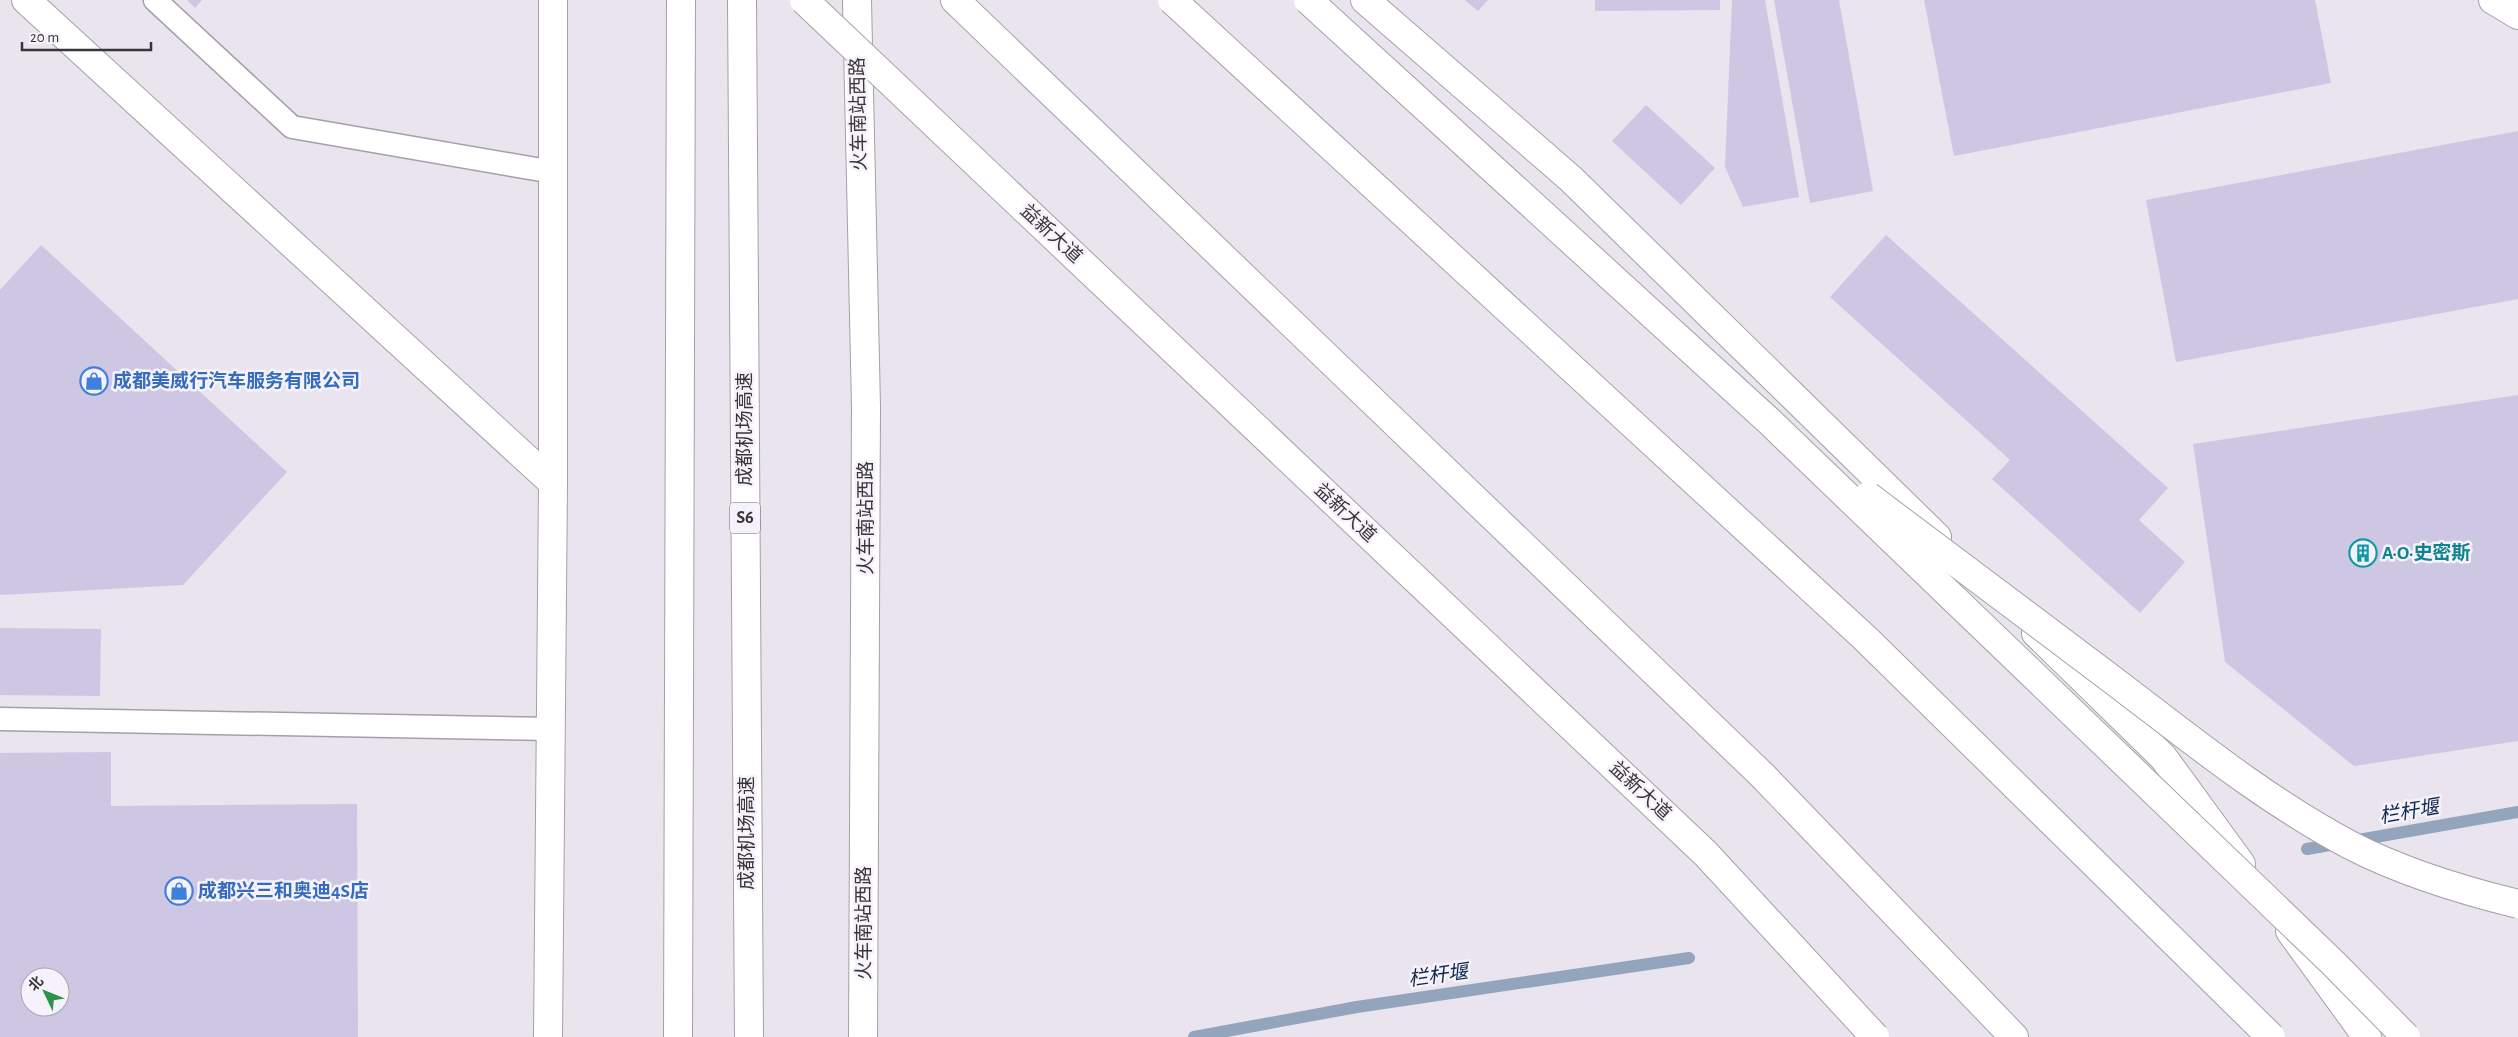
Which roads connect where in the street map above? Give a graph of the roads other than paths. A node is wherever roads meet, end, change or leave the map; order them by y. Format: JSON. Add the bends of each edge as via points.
{"nodes":[{"id":1,"x":26,"y":0,"type":"edge"},
{"id":2,"x":155,"y":0,"type":"edge"},
{"id":3,"x":553,"y":0,"type":"edge"},
{"id":4,"x":681,"y":0,"type":"edge"},
{"id":5,"x":742,"y":0,"type":"edge"},
{"id":6,"x":804,"y":0,"type":"edge"},
{"id":7,"x":857,"y":0,"type":"edge"},
{"id":8,"x":955,"y":0,"type":"edge"},
{"id":9,"x":1172,"y":0,"type":"edge"},
{"id":10,"x":1308,"y":0,"type":"edge"},
{"id":11,"x":1365,"y":0,"type":"edge"},
{"id":12,"x":2493,"y":0,"type":"edge"},
{"id":13,"x":2518,"y":15,"type":"edge"},
{"id":14,"x":553,"y":172,"type":"junction"},
{"id":15,"x":1770,"y":422,"type":"junction"},
{"id":16,"x":553,"y":483,"type":"junction"},
{"id":17,"x":0,"y":719,"type":"edge"},
{"id":18,"x":551,"y":729,"type":"junction"},
{"id":19,"x":2518,"y":904,"type":"edge"},
{"id":20,"x":548,"y":1037,"type":"edge"},
{"id":21,"x":678,"y":1037,"type":"edge"},
{"id":22,"x":749,"y":1037,"type":"edge"},
{"id":23,"x":863,"y":1037,"type":"edge"},
{"id":24,"x":1875,"y":1037,"type":"edge"},
{"id":25,"x":2014,"y":1037,"type":"edge"},
{"id":26,"x":2272,"y":1037,"type":"edge"},
{"id":27,"x":2367,"y":1037,"type":"edge"},
{"id":28,"x":2406,"y":1037,"type":"edge"}],
"edges":[{"from":1,"to":16,"type":"main road"},
{"from":2,"to":14,"type":"lane","via":[[292,127]]},
{"from":3,"to":14,"type":"main road"},
{"from":4,"to":21,"type":"main road"},
{"from":5,"to":22,"type":"main road","name":"成都机场高速","number":"S6"},
{"from":6,"to":24,"type":"main road","name":"益新大道","bridge":true,"via":[[1706,854]]},
{"from":7,"to":23,"type":"main road","name":"火车南站西路","via":[[866,407]]},
{"from":8,"to":25,"type":"main road","via":[[1755,768]]},
{"from":9,"to":26,"type":"main road","bridge":true,"via":[[1866,639]]},
{"from":10,"to":15,"type":"main road","bridge":true},
{"from":11,"to":27,"type":"main road","via":[[1570,179],[2163,757]]},
{"from":12,"to":13,"type":"main road"},
{"from":14,"to":16,"type":"main road"},
{"from":15,"to":19,"type":"main road","bridge":true,"via":[[2170,724],[2308,820],[2351,845],[2402,868],[2467,892]]},
{"from":15,"to":28,"type":"main road","bridge":true},
{"from":16,"to":18,"type":"main road"},
{"from":17,"to":18,"type":"lane"},
{"from":18,"to":20,"type":"main road"}]}
